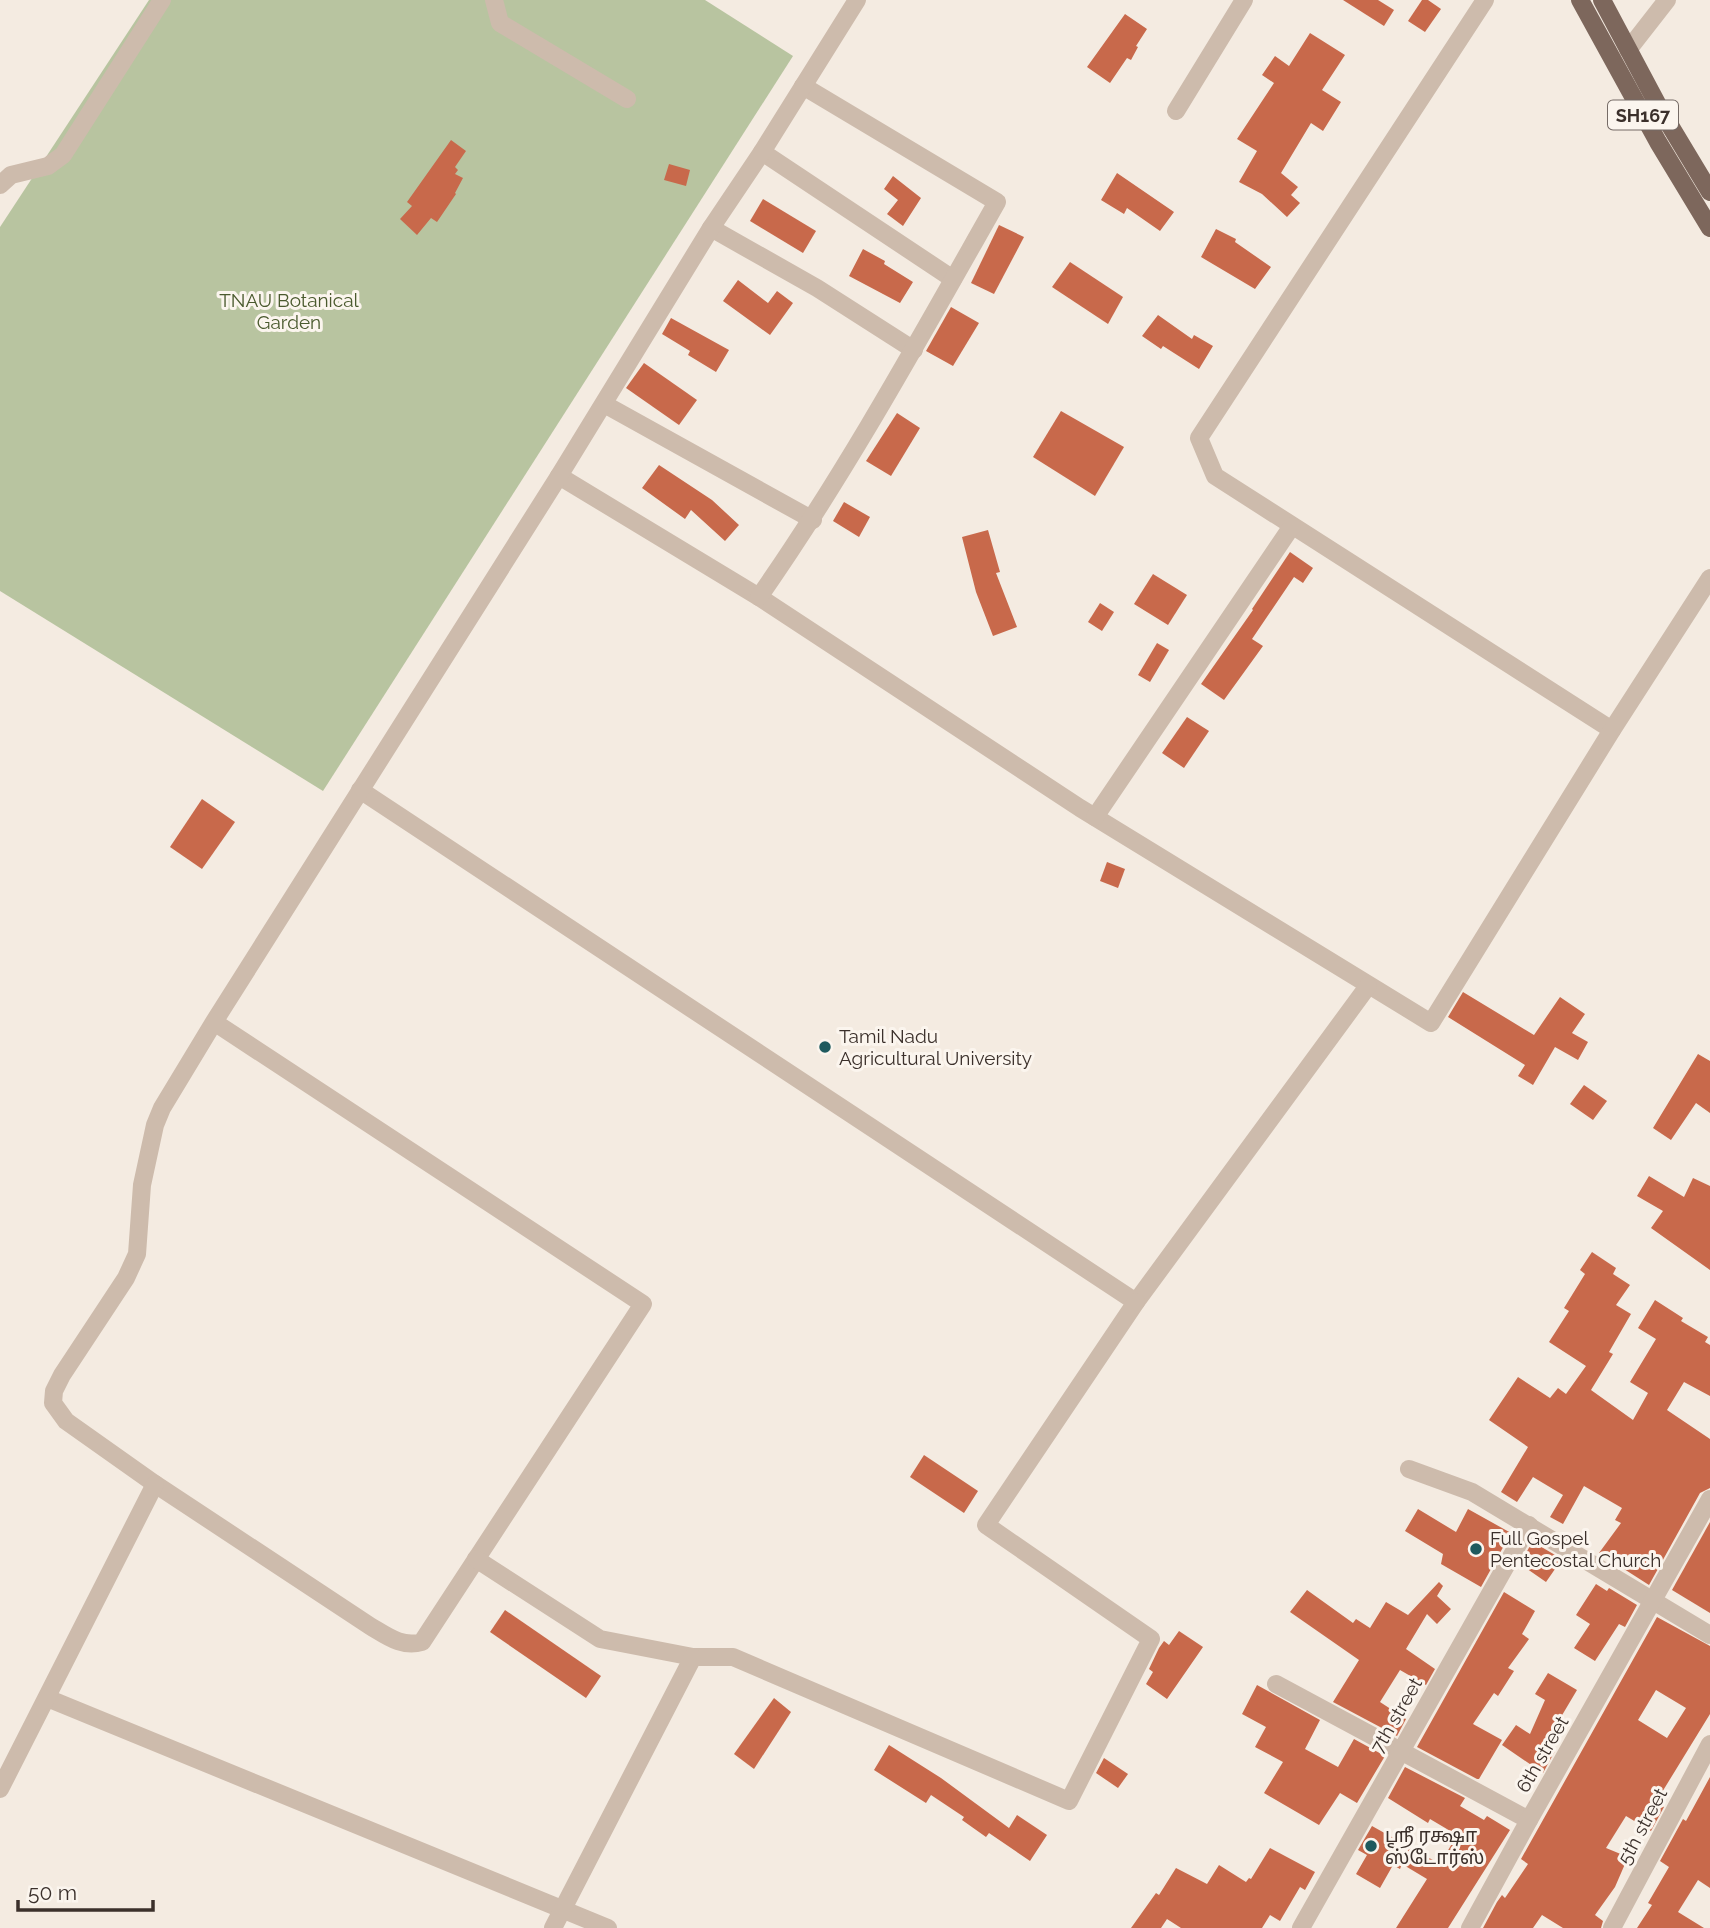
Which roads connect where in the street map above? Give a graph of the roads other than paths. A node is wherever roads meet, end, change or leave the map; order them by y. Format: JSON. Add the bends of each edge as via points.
{"nodes":[{"id":1,"x":162,"y":0,"type":"edge"},
{"id":2,"x":494,"y":0,"type":"edge"},
{"id":3,"x":857,"y":0,"type":"edge"},
{"id":4,"x":1244,"y":0,"type":"edge"},
{"id":5,"x":1485,"y":0,"type":"edge"},
{"id":6,"x":1580,"y":0,"type":"edge"},
{"id":7,"x":1602,"y":0,"type":"edge"},
{"id":8,"x":1667,"y":0,"type":"edge"},
{"id":9,"x":1628,"y":50,"type":"junction"},
{"id":10,"x":803,"y":86,"type":"junction"},
{"id":11,"x":627,"y":99,"type":"dead end"},
{"id":12,"x":1176,"y":111,"type":"dead end"},
{"id":13,"x":762,"y":152,"type":"junction"},
{"id":14,"x":0,"y":185,"type":"edge"},
{"id":15,"x":1710,"y":192,"type":"edge"},
{"id":16,"x":711,"y":228,"type":"junction"},
{"id":17,"x":1710,"y":228,"type":"edge"},
{"id":18,"x":953,"y":279,"type":"junction"},
{"id":19,"x":914,"y":350,"type":"junction"},
{"id":20,"x":604,"y":404,"type":"junction"},
{"id":21,"x":559,"y":475,"type":"junction"},
{"id":22,"x":813,"y":520,"type":"junction"},
{"id":23,"x":1292,"y":526,"type":"junction"},
{"id":24,"x":1710,"y":578,"type":"edge"},
{"id":25,"x":760,"y":597,"type":"junction"},
{"id":26,"x":1612,"y":730,"type":"junction"},
{"id":27,"x":360,"y":790,"type":"junction"},
{"id":28,"x":1095,"y":817,"type":"junction"},
{"id":29,"x":1368,"y":986,"type":"junction"},
{"id":30,"x":214,"y":1022,"type":"junction"},
{"id":31,"x":1136,"y":1302,"type":"junction"},
{"id":32,"x":1409,"y":1469,"type":"dead end"},
{"id":33,"x":155,"y":1484,"type":"junction"},
{"id":34,"x":1710,"y":1499,"type":"edge"},
{"id":35,"x":1529,"y":1525,"type":"junction"},
{"id":36,"x":476,"y":1559,"type":"junction"},
{"id":37,"x":1653,"y":1602,"type":"junction"},
{"id":38,"x":1710,"y":1635,"type":"edge"},
{"id":39,"x":694,"y":1657,"type":"junction"},
{"id":40,"x":1276,"y":1684,"type":"dead end"},
{"id":41,"x":47,"y":1698,"type":"junction"},
{"id":42,"x":1710,"y":1744,"type":"edge"},
{"id":43,"x":1400,"y":1750,"type":"junction"},
{"id":44,"x":0,"y":1789,"type":"edge"},
{"id":45,"x":1529,"y":1820,"type":"junction"},
{"id":46,"x":563,"y":1909,"type":"junction"},
{"id":47,"x":553,"y":1928,"type":"edge"},
{"id":48,"x":608,"y":1928,"type":"edge"},
{"id":49,"x":1301,"y":1928,"type":"edge"},
{"id":50,"x":1471,"y":1928,"type":"edge"},
{"id":51,"x":1612,"y":1928,"type":"edge"}],
"edges":[{"from":1,"to":14,"type":"street","via":[[63,155],[48,166],[11,175]]},
{"from":2,"to":11,"type":"street","via":[[500,23]]},
{"from":3,"to":10,"type":"street"},
{"from":4,"to":12,"type":"street"},
{"from":5,"to":23,"type":"street","via":[[1199,438],[1215,476]]},
{"from":6,"to":17,"type":"main road","number":"SH167"},
{"from":7,"to":9,"type":"main road","number":"SH167"},
{"from":8,"to":9,"type":"street"},
{"from":9,"to":15,"type":"main road","number":"SH167"},
{"from":10,"to":13,"type":"street"},
{"from":10,"to":18,"type":"street","via":[[997,202]]},
{"from":13,"to":16,"type":"street"},
{"from":13,"to":18,"type":"street"},
{"from":16,"to":19,"type":"street"},
{"from":16,"to":20,"type":"street"},
{"from":18,"to":19,"type":"street"},
{"from":19,"to":22,"type":"street"},
{"from":20,"to":21,"type":"street"},
{"from":20,"to":22,"type":"street"},
{"from":21,"to":25,"type":"street"},
{"from":21,"to":27,"type":"street"},
{"from":22,"to":25,"type":"street"},
{"from":23,"to":26,"type":"street"},
{"from":23,"to":28,"type":"street"},
{"from":24,"to":26,"type":"street"},
{"from":25,"to":28,"type":"street"},
{"from":26,"to":29,"type":"street","via":[[1431,1023]]},
{"from":27,"to":30,"type":"street"},
{"from":27,"to":31,"type":"street"},
{"from":28,"to":29,"type":"street"},
{"from":29,"to":31,"type":"street"},
{"from":30,"to":33,"type":"street","via":[[155,1125],[142,1185],[137,1254],[54,1391],[53,1404],[66,1421]]},
{"from":30,"to":36,"type":"street","via":[[643,1304]]},
{"from":31,"to":39,"type":"street","via":[[986,1525],[1151,1639],[1069,1801],[733,1657]]},
{"from":32,"to":35,"type":"street","via":[[1472,1492]]},
{"from":33,"to":36,"type":"street","via":[[394,1641],[422,1642]]},
{"from":33,"to":41,"type":"street"},
{"from":34,"to":37,"type":"street","name":"6th street"},
{"from":35,"to":37,"type":"street"},
{"from":35,"to":43,"type":"street","name":"7th street"},
{"from":36,"to":39,"type":"street","via":[[600,1639]]},
{"from":37,"to":38,"type":"street"},
{"from":37,"to":45,"type":"street","name":"6th street"},
{"from":39,"to":46,"type":"street"},
{"from":40,"to":43,"type":"street"},
{"from":41,"to":44,"type":"street"},
{"from":41,"to":46,"type":"street"},
{"from":42,"to":51,"type":"street","name":"5th street"},
{"from":43,"to":45,"type":"street"},
{"from":43,"to":49,"type":"street","name":"7th street"},
{"from":45,"to":50,"type":"street","name":"6th street"},
{"from":46,"to":47,"type":"street"},
{"from":46,"to":48,"type":"street"}]}
